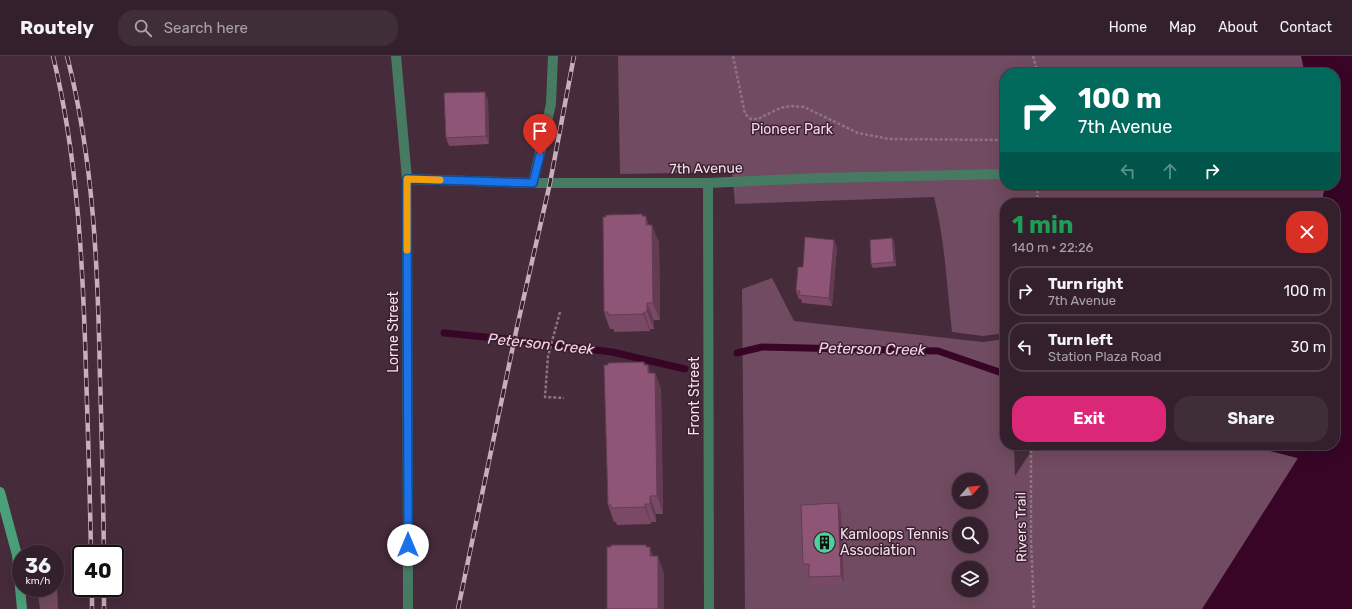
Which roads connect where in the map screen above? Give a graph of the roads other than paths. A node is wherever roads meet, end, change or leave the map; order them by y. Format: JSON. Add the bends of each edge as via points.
{"nodes":[{"id":1,"x":396,"y":56,"type":"edge"},
{"id":2,"x":553,"y":56,"type":"edge"},
{"id":3,"x":1000,"y":174,"type":"edge"},
{"id":4,"x":407,"y":179,"type":"junction"},
{"id":5,"x":533,"y":183,"type":"junction"},
{"id":6,"x":708,"y":183,"type":"junction"},
{"id":7,"x":1,"y":498,"type":"edge"},
{"id":8,"x":22,"y":609,"type":"edge"},
{"id":9,"x":408,"y":609,"type":"edge"},
{"id":10,"x":709,"y":609,"type":"edge"}],
"edges":[{"from":1,"to":4,"type":"street","name":"Lorne Street"},
{"from":2,"to":5,"type":"street","via":[[551,104]]},
{"from":3,"to":6,"type":"street","name":"7th Avenue"},
{"from":4,"to":5,"type":"street","name":"7th Avenue"},
{"from":4,"to":9,"type":"street","name":"Lorne Street"},
{"from":5,"to":6,"type":"street","name":"7th Avenue"},
{"from":6,"to":10,"type":"street","name":"Front Street"},
{"from":7,"to":8,"type":"main road","via":[[17,555]]}]}
